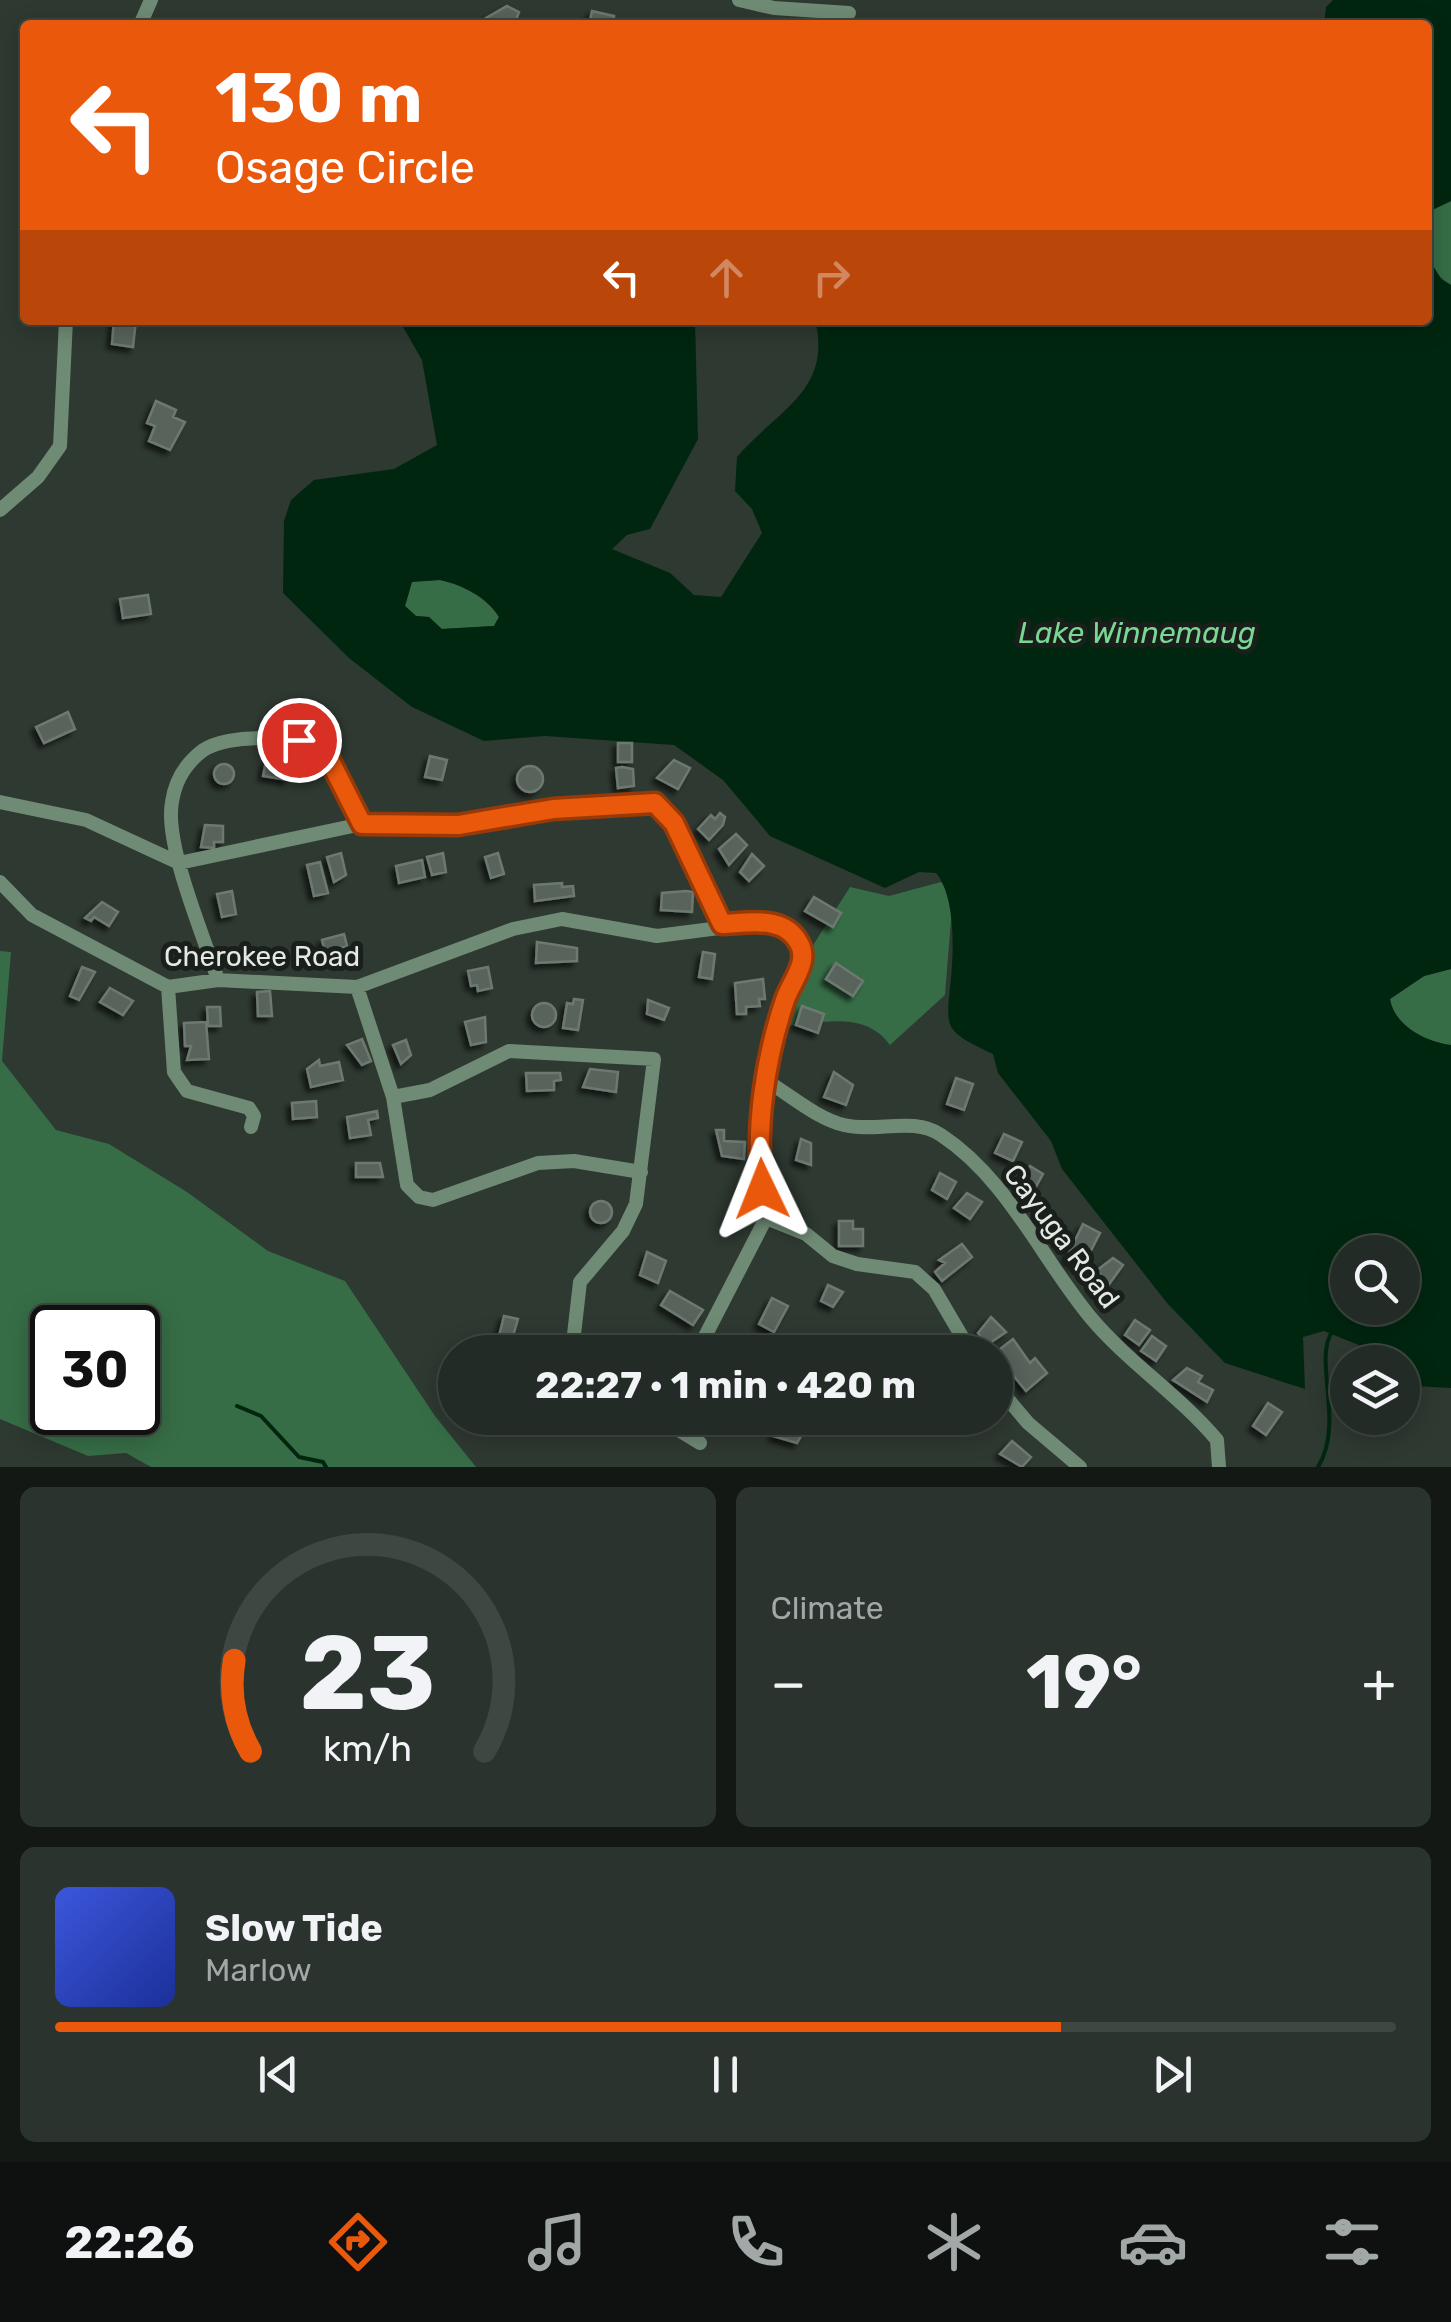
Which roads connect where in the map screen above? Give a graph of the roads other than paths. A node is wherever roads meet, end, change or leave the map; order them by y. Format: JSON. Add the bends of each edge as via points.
{"nodes":[{"id":1,"x":739,"y":0,"type":"edge"},
{"id":2,"x":849,"y":13,"type":"dead end"},
{"id":3,"x":66,"y":325,"type":"edge"},
{"id":4,"x":0,"y":510,"type":"edge"},
{"id":5,"x":0,"y":802,"type":"edge"},
{"id":6,"x":362,"y":824,"type":"junction"},
{"id":7,"x":180,"y":863,"type":"junction"},
{"id":8,"x":0,"y":882,"type":"edge"},
{"id":9,"x":722,"y":924,"type":"junction"},
{"id":10,"x":218,"y":980,"type":"junction"},
{"id":11,"x":357,"y":987,"type":"junction"},
{"id":12,"x":168,"y":988,"type":"junction"},
{"id":13,"x":765,"y":1080,"type":"junction"},
{"id":14,"x":393,"y":1097,"type":"junction"},
{"id":15,"x":251,"y":1128,"type":"dead end"},
{"id":16,"x":640,"y":1172,"type":"junction"},
{"id":17,"x":766,"y":1218,"type":"junction"},
{"id":18,"x":574,"y":1335,"type":"edge"},
{"id":19,"x":707,"y":1335,"type":"edge"},
{"id":20,"x":961,"y":1335,"type":"edge"},
{"id":21,"x":1013,"y":1405,"type":"edge"},
{"id":22,"x":688,"y":1435,"type":"edge"},
{"id":23,"x":700,"y":1442,"type":"dead end"},
{"id":24,"x":1080,"y":1467,"type":"edge"},
{"id":25,"x":1220,"y":1467,"type":"edge"}],
"edges":[{"from":1,"to":2,"type":"street"},
{"from":3,"to":4,"type":"street","via":[[60,446],[38,477]]},
{"from":5,"to":7,"type":"street","via":[[86,820]]},
{"from":6,"to":7,"type":"street"},
{"from":6,"to":7,"type":"street","via":[[328,757],[299,740],[252,738],[205,749],[177,776],[170,808]]},
{"from":6,"to":9,"type":"street","via":[[458,825],[553,809],[655,803],[674,823]]},
{"from":7,"to":10,"type":"street"},
{"from":8,"to":12,"type":"street","name":"Cherokee Road","via":[[32,915]]},
{"from":9,"to":11,"type":"street","name":"Cherokee Road","via":[[656,936],[562,918],[514,928]]},
{"from":9,"to":13,"type":"street","name":"Cherokee Road","via":[[766,922],[788,929],[802,945]]},
{"from":10,"to":11,"type":"street","name":"Cherokee Road"},
{"from":10,"to":12,"type":"street","name":"Cherokee Road"},
{"from":11,"to":14,"type":"street"},
{"from":12,"to":15,"type":"street","via":[[174,1072],[186,1090],[249,1108]]},
{"from":13,"to":17,"type":"street","via":[[759,1160]]},
{"from":13,"to":25,"type":"street","name":"Cayuga Road","via":[[838,1124],[918,1124],[941,1134],[991,1180],[1113,1342],[1217,1440]]},
{"from":14,"to":16,"type":"street","via":[[406,1186],[419,1197],[433,1200],[538,1164],[574,1161]]},
{"from":14,"to":16,"type":"street","via":[[430,1090],[509,1050],[654,1059]]},
{"from":16,"to":18,"type":"street","via":[[636,1204],[623,1231],[580,1282]]},
{"from":17,"to":19,"type":"street"},
{"from":17,"to":20,"type":"street","via":[[806,1234],[833,1256],[915,1272],[934,1288]]},
{"from":21,"to":24,"type":"street"},
{"from":22,"to":23,"type":"street"}]}
